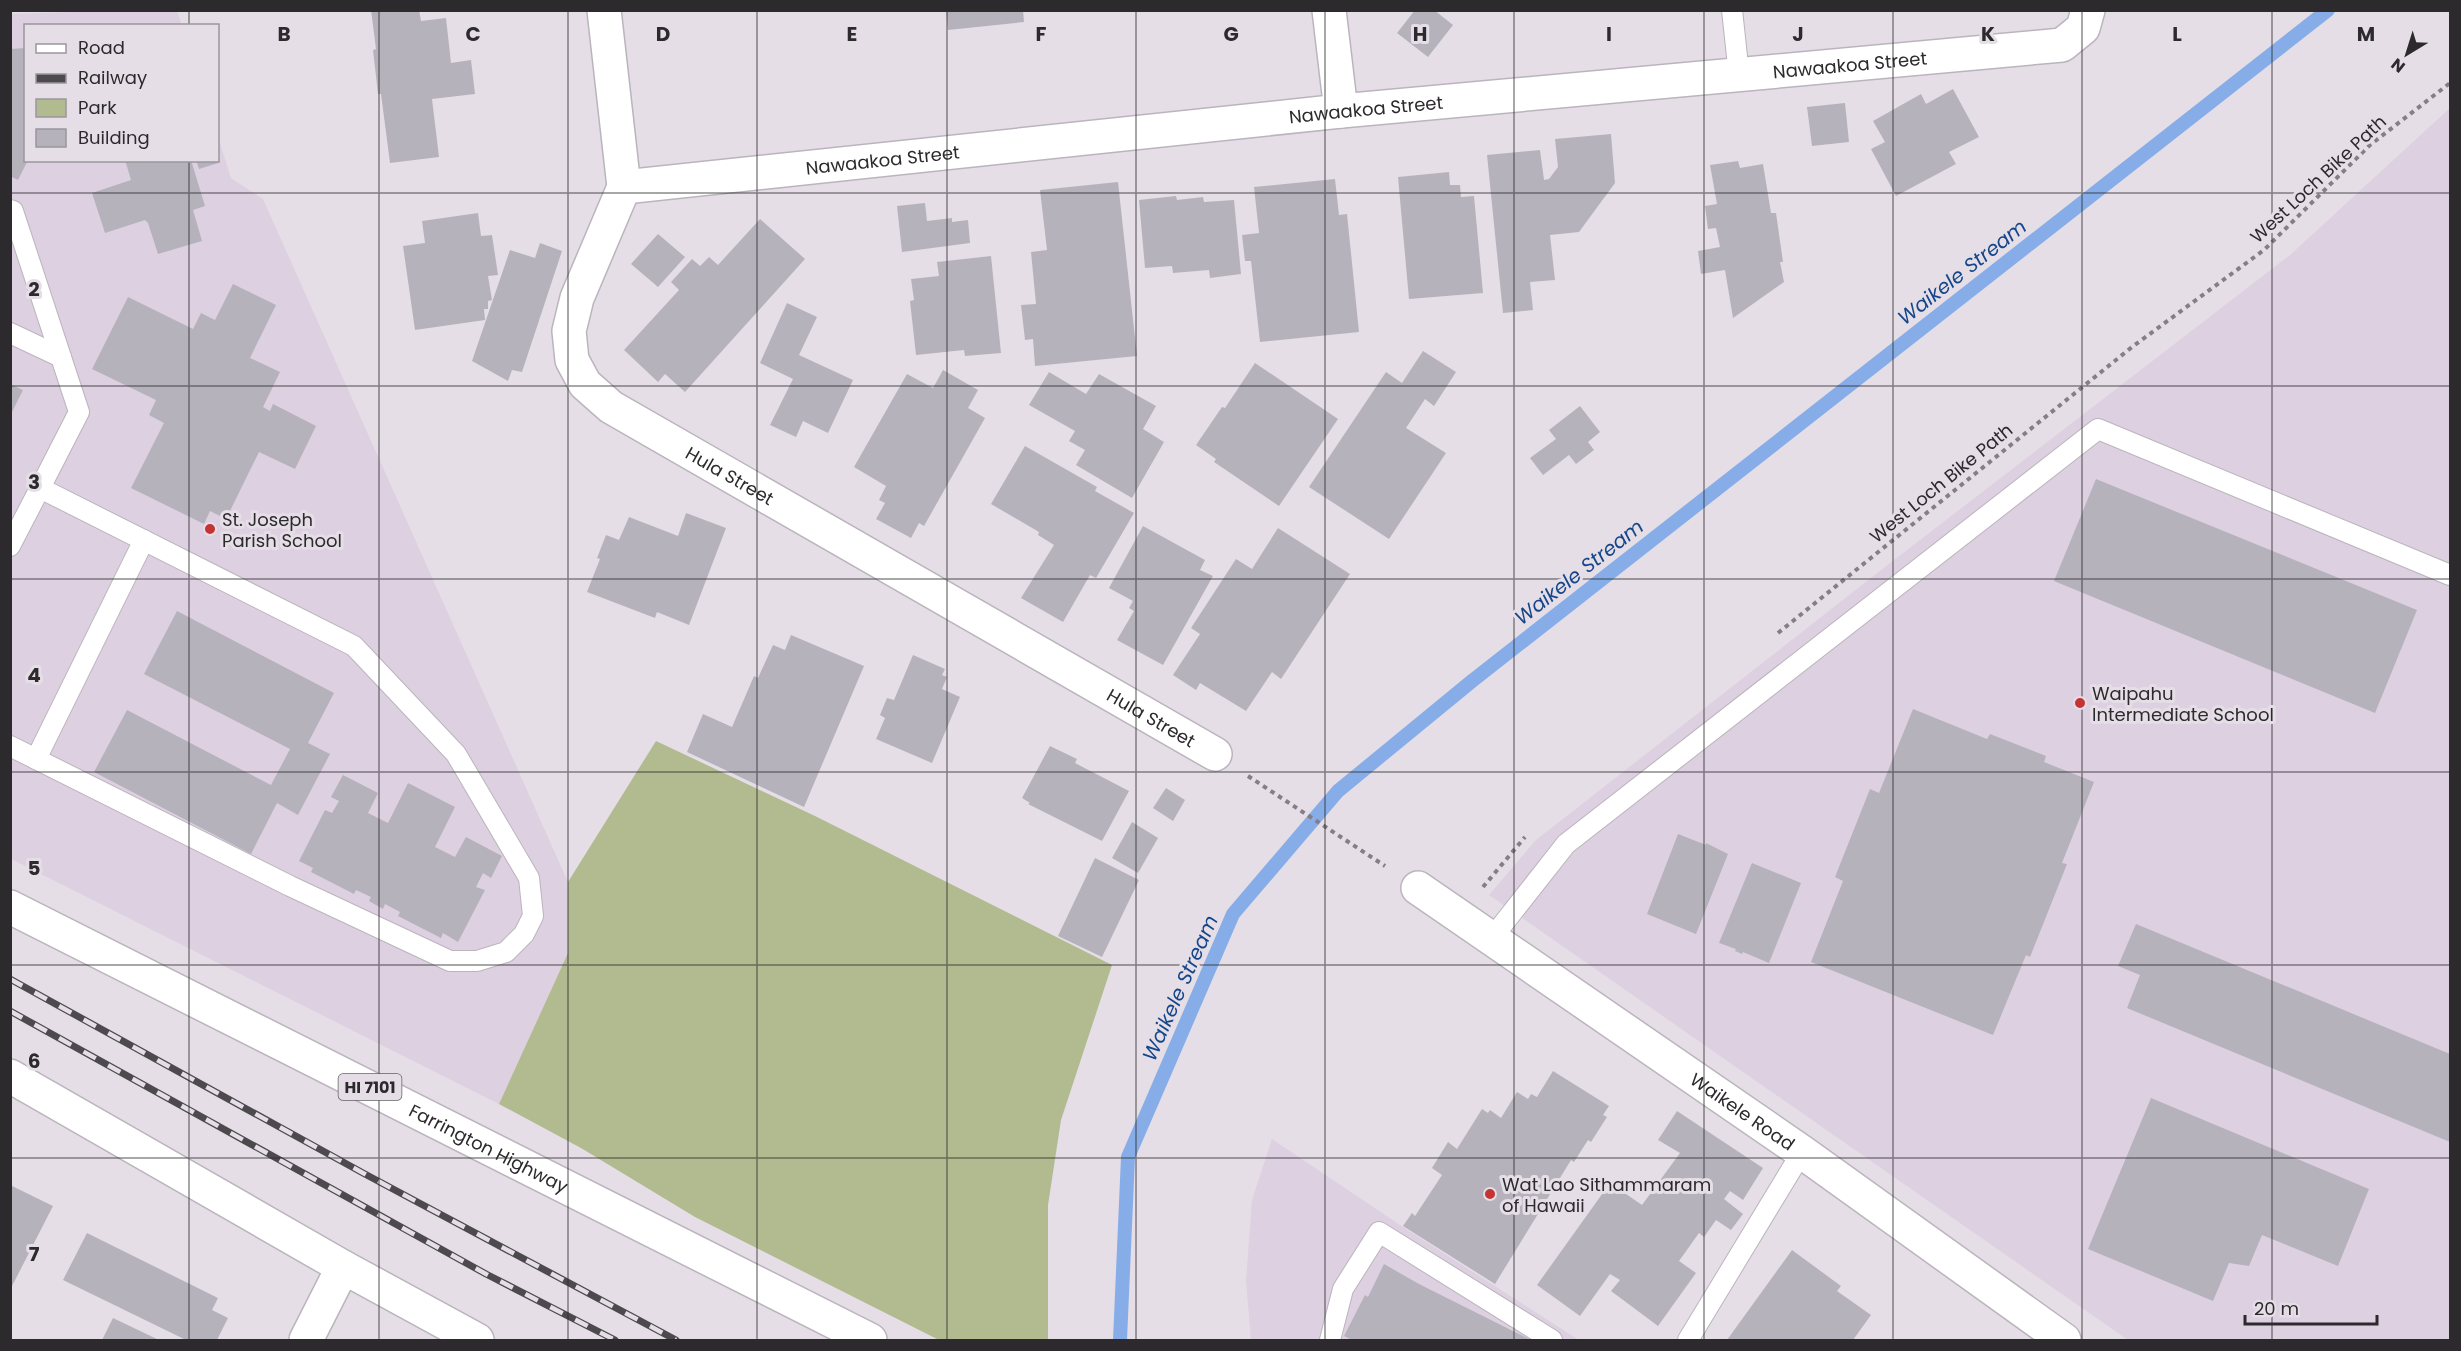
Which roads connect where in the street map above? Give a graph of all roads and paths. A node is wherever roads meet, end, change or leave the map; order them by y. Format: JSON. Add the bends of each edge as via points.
{"nodes":[{"id":1,"x":604,"y":10,"type":"edge"},
{"id":2,"x":1329,"y":10,"type":"edge"},
{"id":3,"x":1732,"y":10,"type":"edge"},
{"id":4,"x":2088,"y":10,"type":"edge"},
{"id":5,"x":1739,"y":75,"type":"junction"},
{"id":6,"x":2451,"y":83,"type":"edge"},
{"id":7,"x":1341,"y":111,"type":"junction"},
{"id":8,"x":624,"y":186,"type":"junction"},
{"id":9,"x":10,"y":210,"type":"edge"},
{"id":10,"x":10,"y":333,"type":"edge"},
{"id":11,"x":61,"y":357,"type":"junction"},
{"id":12,"x":40,"y":488,"type":"junction"},
{"id":13,"x":144,"y":540,"type":"junction"},
{"id":14,"x":10,"y":546,"type":"edge"},
{"id":15,"x":2451,"y":575,"type":"edge"},
{"id":16,"x":1772,"y":638,"type":"dead end"},
{"id":17,"x":10,"y":746,"type":"edge"},
{"id":18,"x":1215,"y":754,"type":"joint"},
{"id":19,"x":36,"y":759,"type":"junction"},
{"id":20,"x":1530,"y":832,"type":"dead end"},
{"id":21,"x":1418,"y":888,"type":"joint"},
{"id":22,"x":10,"y":907,"type":"edge"},
{"id":23,"x":1459,"y":915,"type":"junction"},
{"id":24,"x":1492,"y":938,"type":"junction"},
{"id":25,"x":10,"y":1076,"type":"edge"},
{"id":26,"x":1802,"y":1152,"type":"junction"},
{"id":27,"x":343,"y":1267,"type":"junction"},
{"id":28,"x":306,"y":1341,"type":"edge"},
{"id":29,"x":477,"y":1341,"type":"edge"},
{"id":30,"x":870,"y":1341,"type":"edge"},
{"id":31,"x":1330,"y":1341,"type":"edge"},
{"id":32,"x":1552,"y":1341,"type":"edge"},
{"id":33,"x":1688,"y":1341,"type":"edge"},
{"id":34,"x":2064,"y":1341,"type":"edge"}],
"edges":[{"from":1,"to":8,"type":"street","name":"Hula Street"},
{"from":2,"to":7,"type":"street"},
{"from":3,"to":5,"type":"lane"},
{"from":4,"to":5,"type":"street","name":"Nawaakoa Street","via":[[2083,28],[2062,45]]},
{"from":5,"to":7,"type":"street","name":"Nawaakoa Street"},
{"from":6,"to":16,"type":"path","name":"West Loch Bike Path","via":[[2370,145],[2264,250],[2132,347]]},
{"from":7,"to":8,"type":"street","name":"Nawaakoa Street"},
{"from":8,"to":18,"type":"street","name":"Hula Street","via":[[577,298],[570,331],[572,360],[585,384],[621,413]]},
{"from":9,"to":11,"type":"lane"},
{"from":10,"to":11,"type":"lane"},
{"from":11,"to":12,"type":"lane","via":[[79,412]]},
{"from":12,"to":13,"type":"lane"},
{"from":12,"to":14,"type":"lane"},
{"from":13,"to":19,"type":"lane"},
{"from":13,"to":19,"type":"lane","via":[[354,646],[456,754],[529,878],[533,916],[524,934],[506,952],[477,961],[450,961]]},
{"from":15,"to":24,"type":"lane","via":[[2098,429],[1566,844]]},
{"from":17,"to":19,"type":"lane"},
{"from":18,"to":21,"type":"path"},
{"from":20,"to":23,"type":"path"},
{"from":21,"to":23,"type":"street","name":"Waikele Road"},
{"from":22,"to":30,"type":"street","name":"Farrington Highway","number":"HI 7101"},
{"from":23,"to":24,"type":"street","name":"Waikele Road"},
{"from":24,"to":26,"type":"street","name":"Waikele Road"},
{"from":25,"to":27,"type":"street"},
{"from":26,"to":33,"type":"lane"},
{"from":26,"to":34,"type":"street","name":"Waikele Road"},
{"from":27,"to":28,"type":"street"},
{"from":27,"to":29,"type":"street"},
{"from":31,"to":32,"type":"lane","via":[[1343,1290],[1379,1232]]}]}
